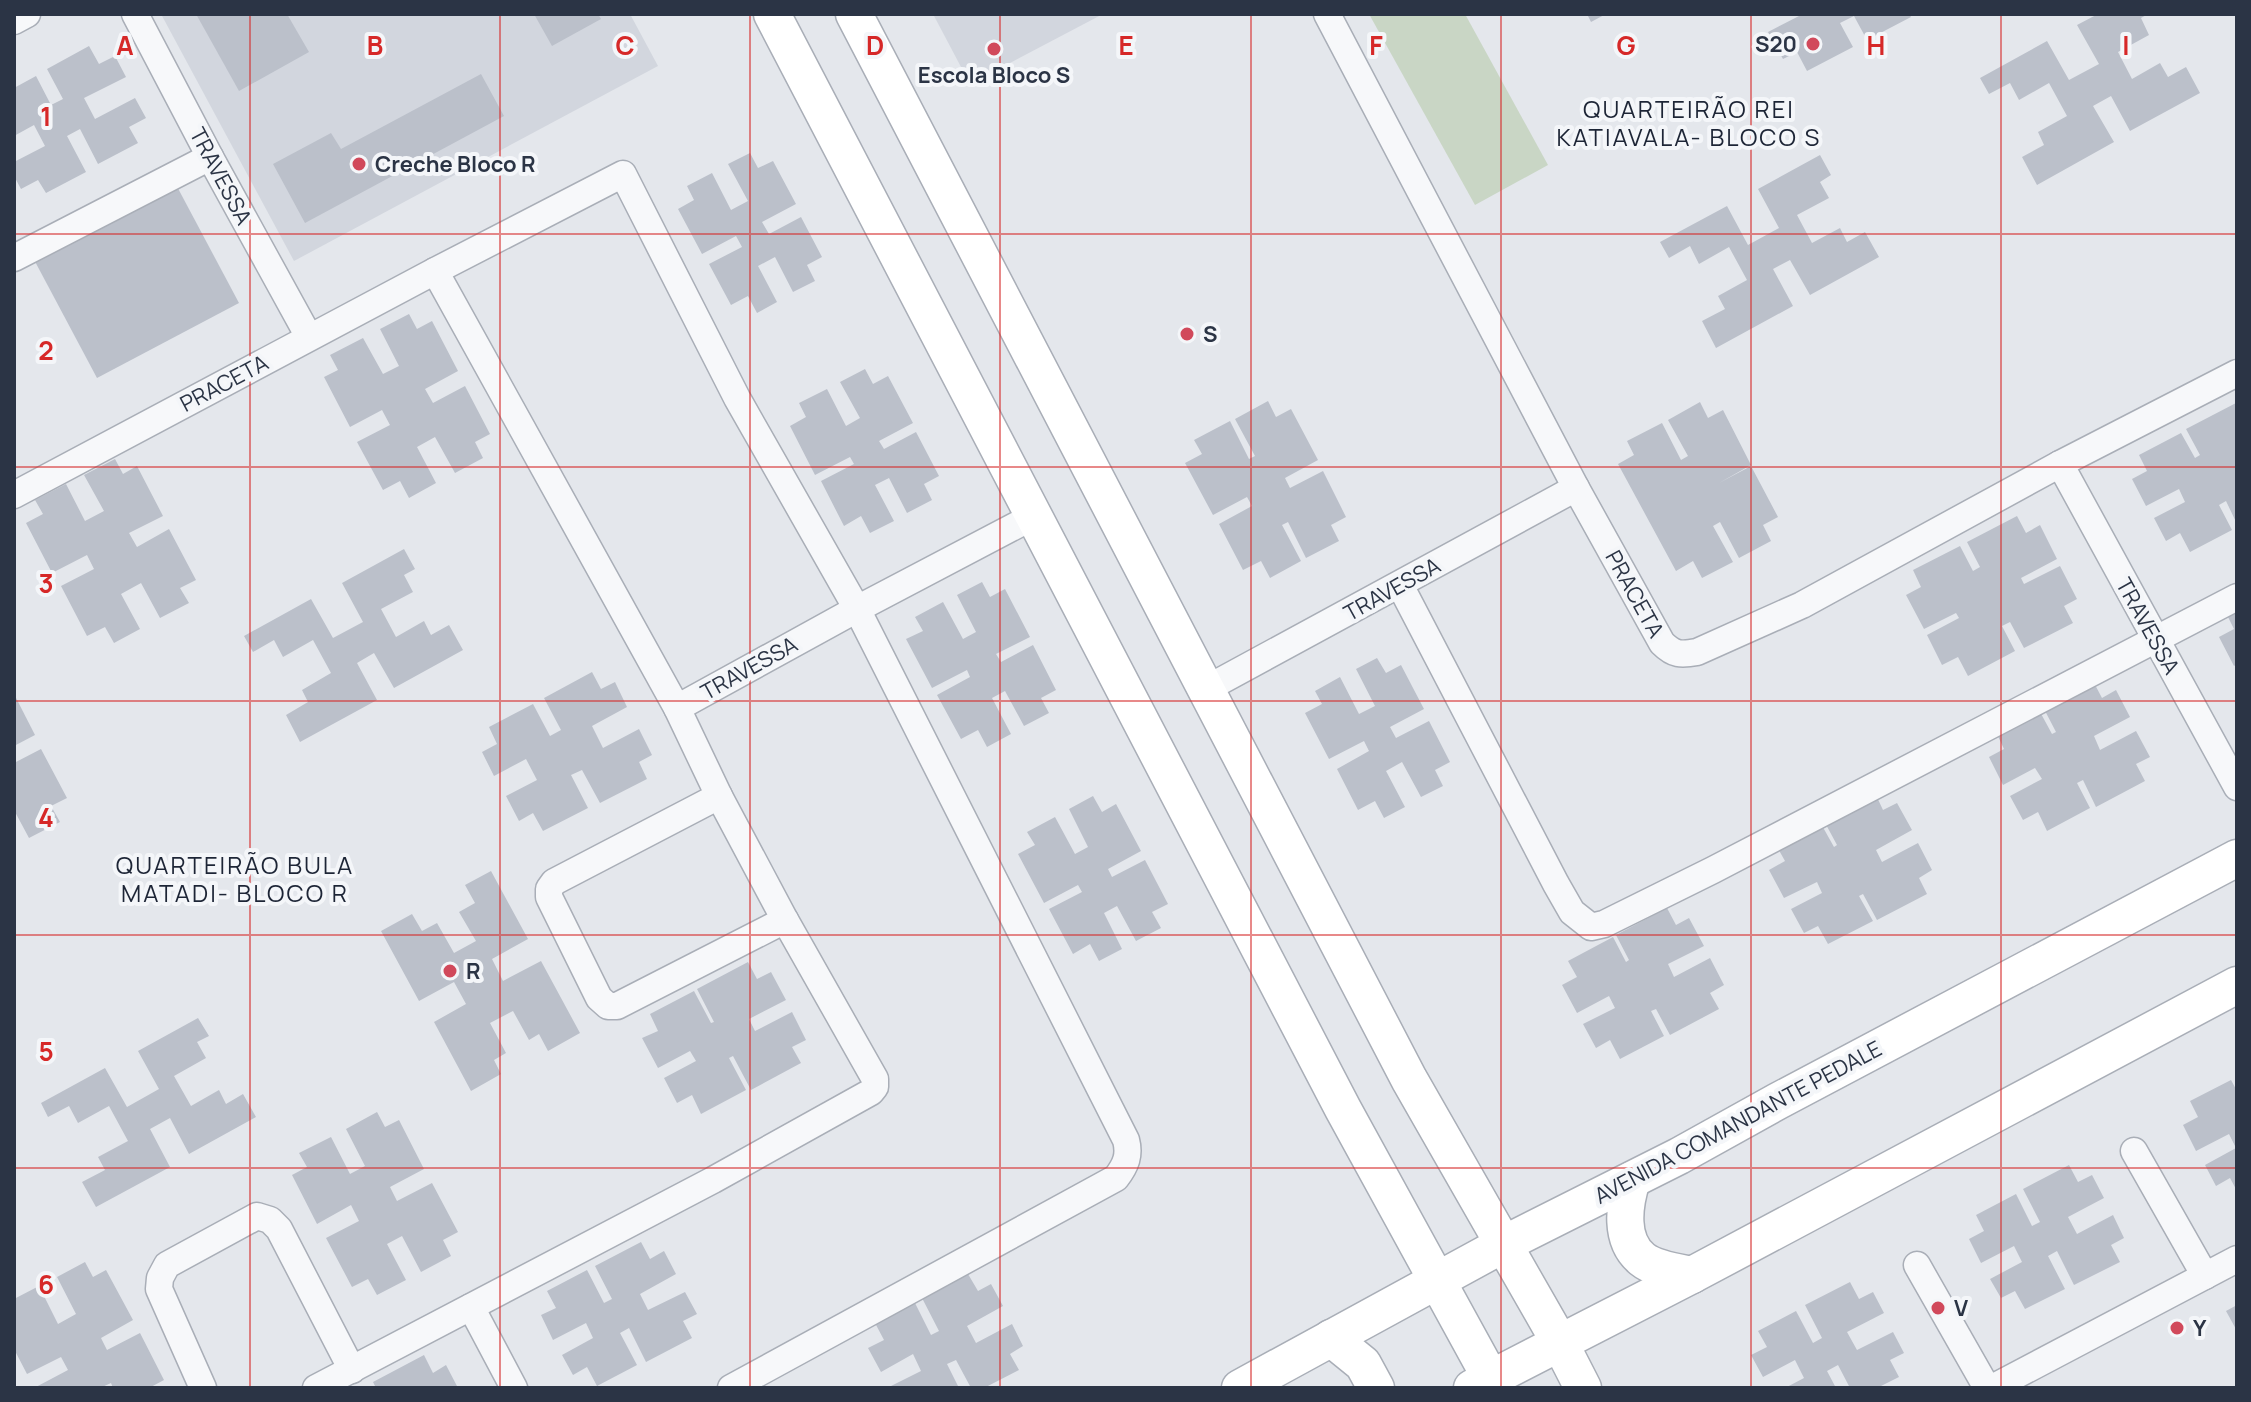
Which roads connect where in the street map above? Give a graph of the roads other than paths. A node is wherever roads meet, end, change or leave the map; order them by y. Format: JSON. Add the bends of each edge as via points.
{"nodes":[{"id":1,"x":27,"y":14,"type":"edge"},
{"id":2,"x":135,"y":14,"type":"edge"},
{"id":3,"x":772,"y":14,"type":"edge"},
{"id":4,"x":854,"y":14,"type":"edge"},
{"id":5,"x":1327,"y":14,"type":"edge"},
{"id":6,"x":14,"y":21,"type":"edge"},
{"id":7,"x":210,"y":157,"type":"junction"},
{"id":8,"x":14,"y":258,"type":"edge"},
{"id":9,"x":435,"y":271,"type":"junction"},
{"id":10,"x":309,"y":337,"type":"junction"},
{"id":11,"x":2237,"y":373,"type":"edge"},
{"id":12,"x":2060,"y":464,"type":"junction"},
{"id":13,"x":1576,"y":488,"type":"junction"},
{"id":14,"x":14,"y":495,"type":"edge"},
{"id":15,"x":1034,"y":516,"type":"junction"},
{"id":16,"x":1400,"y":585,"type":"junction"},
{"id":17,"x":2237,"y":597,"type":"edge"},
{"id":18,"x":857,"y":609,"type":"junction"},
{"id":19,"x":2156,"y":640,"type":"junction"},
{"id":20,"x":1206,"y":689,"type":"junction"},
{"id":21,"x":677,"y":708,"type":"junction"},
{"id":22,"x":2237,"y":787,"type":"edge"},
{"id":23,"x":719,"y":796,"type":"junction"},
{"id":24,"x":2237,"y":858,"type":"edge"},
{"id":25,"x":785,"y":920,"type":"junction"},
{"id":26,"x":2237,"y":985,"type":"edge"},
{"id":27,"x":2134,"y":1151,"type":"dead end"},
{"id":28,"x":1632,"y":1180,"type":"junction"},
{"id":29,"x":1504,"y":1244,"type":"junction"},
{"id":30,"x":2237,"y":1259,"type":"edge"},
{"id":31,"x":1917,"y":1265,"type":"dead end"},
{"id":32,"x":1692,"y":1275,"type":"junction"},
{"id":33,"x":2205,"y":1276,"type":"junction"},
{"id":34,"x":1437,"y":1281,"type":"junction"},
{"id":35,"x":471,"y":1307,"type":"junction"},
{"id":36,"x":1331,"y":1338,"type":"junction"},
{"id":37,"x":1560,"y":1343,"type":"junction"},
{"id":38,"x":352,"y":1370,"type":"junction"},
{"id":39,"x":1486,"y":1385,"type":"edge"},
{"id":40,"x":203,"y":1388,"type":"edge"},
{"id":41,"x":316,"y":1388,"type":"edge"},
{"id":42,"x":514,"y":1388,"type":"edge"},
{"id":43,"x":731,"y":1388,"type":"edge"},
{"id":44,"x":1240,"y":1388,"type":"edge"},
{"id":45,"x":1376,"y":1388,"type":"edge"},
{"id":46,"x":1583,"y":1388,"type":"edge"},
{"id":47,"x":1990,"y":1388,"type":"edge"}],
"edges":[{"from":1,"to":6,"type":"street"},
{"from":2,"to":7,"type":"street","name":"TRAVESSA"},
{"from":3,"to":15,"type":"street"},
{"from":4,"to":20,"type":"street"},
{"from":5,"to":13,"type":"street","name":"PRACETA"},
{"from":7,"to":8,"type":"street"},
{"from":7,"to":10,"type":"street","name":"TRAVESSA"},
{"from":9,"to":10,"type":"street","name":"PRACETA"},
{"from":9,"to":18,"type":"street","name":"PRACETA","via":[[623,174],[737,398]]},
{"from":9,"to":21,"type":"street"},
{"from":10,"to":14,"type":"street","name":"PRACETA"},
{"from":11,"to":12,"type":"street","name":"PRACETA"},
{"from":12,"to":13,"type":"street","name":"PRACETA","via":[[1802,605],[1682,655],[1662,643]]},
{"from":12,"to":19,"type":"street","name":"TRAVESSA"},
{"from":13,"to":16,"type":"street","name":"TRAVESSA"},
{"from":15,"to":18,"type":"street","name":"TRAVESSA"},
{"from":15,"to":34,"type":"street"},
{"from":16,"to":19,"type":"street","via":[[1556,884],[1572,912],[1591,927],[1713,870]]},
{"from":16,"to":20,"type":"street","name":"TRAVESSA"},
{"from":17,"to":19,"type":"street"},
{"from":18,"to":21,"type":"street","name":"TRAVESSA"},
{"from":18,"to":43,"type":"street","via":[[1126,1140],[1127,1160],[1116,1178]]},
{"from":19,"to":22,"type":"street","name":"TRAVESSA"},
{"from":20,"to":29,"type":"street","via":[[1409,1079]]},
{"from":21,"to":23,"type":"street"},
{"from":23,"to":25,"type":"street"},
{"from":23,"to":25,"type":"street","via":[[549,889],[599,998],[617,1006]]},
{"from":24,"to":28,"type":"street","name":"AVENIDA COMANDANTE PEDALE"},
{"from":25,"to":35,"type":"street","via":[[875,1079],[871,1092]]},
{"from":26,"to":32,"type":"street"},
{"from":27,"to":33,"type":"street"},
{"from":28,"to":29,"type":"street","name":"AVENIDA COMANDANTE PEDALE"},
{"from":28,"to":32,"type":"street","via":[[1625,1220],[1635,1250],[1643,1260]]},
{"from":29,"to":34,"type":"street","name":"AVENIDA COMANDANTE PEDALE"},
{"from":29,"to":37,"type":"street"},
{"from":30,"to":33,"type":"street"},
{"from":31,"to":47,"type":"street"},
{"from":32,"to":37,"type":"street"},
{"from":33,"to":47,"type":"street"},
{"from":34,"to":36,"type":"street","name":"AVENIDA COMANDANTE PEDALE"},
{"from":34,"to":39,"type":"street"},
{"from":35,"to":38,"type":"street"},
{"from":35,"to":42,"type":"street"},
{"from":36,"to":44,"type":"street","name":"AVENIDA COMANDANTE PEDALE"},
{"from":36,"to":45,"type":"street","via":[[1363,1364]]},
{"from":37,"to":39,"type":"street"},
{"from":37,"to":46,"type":"street"},
{"from":38,"to":40,"type":"street","via":[[279,1229],[257,1216],[167,1265],[160,1278],[159,1289]]},
{"from":38,"to":41,"type":"street"}]}
